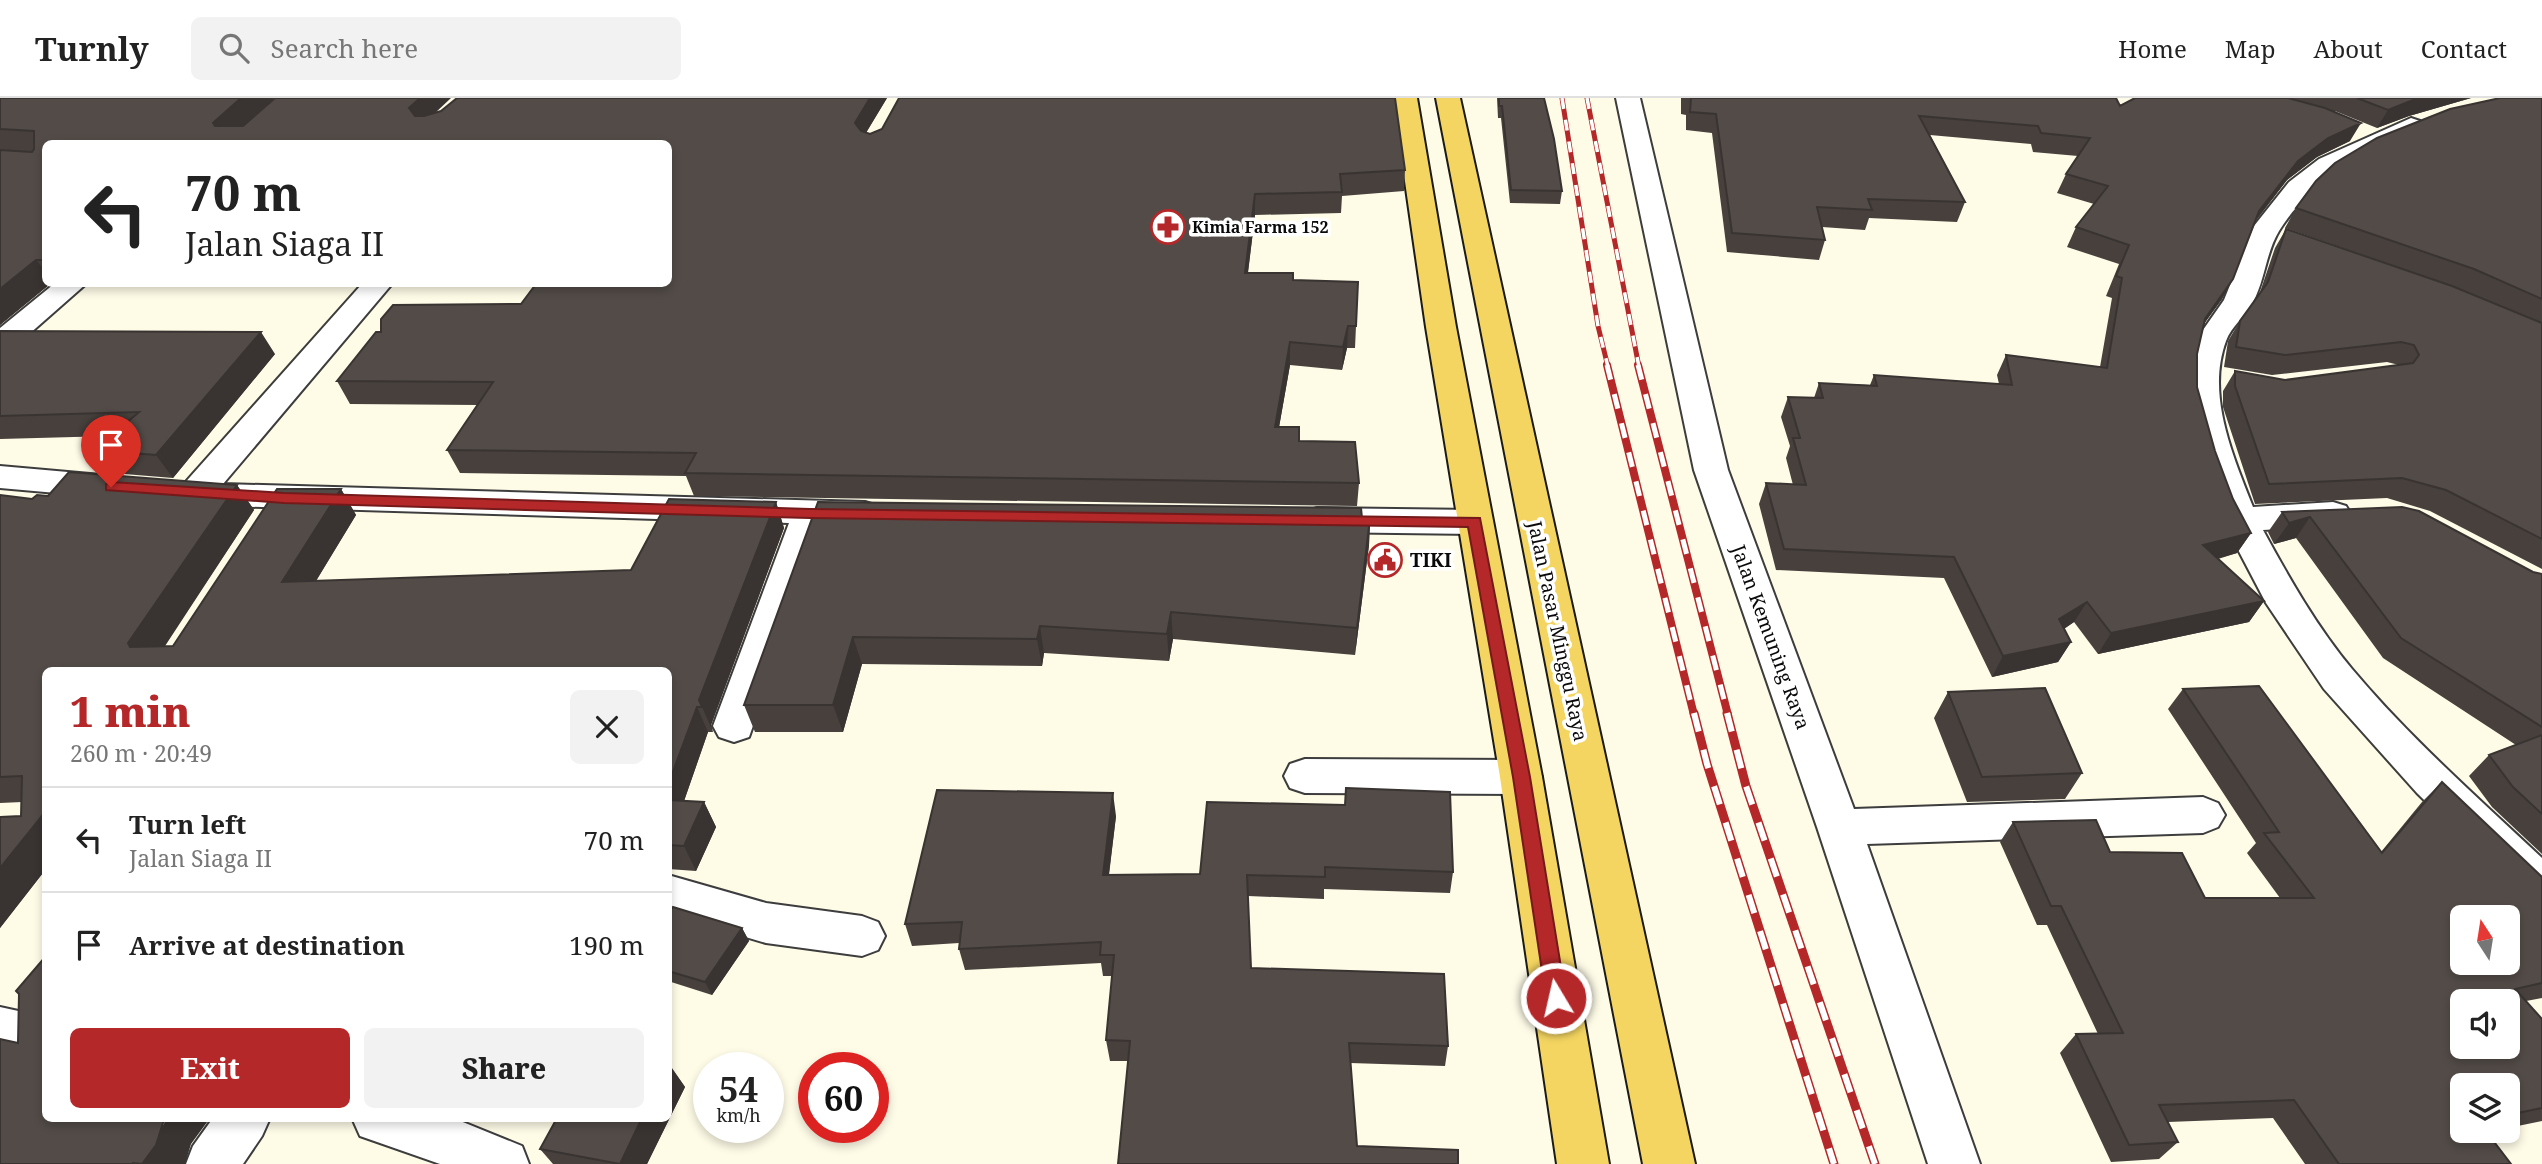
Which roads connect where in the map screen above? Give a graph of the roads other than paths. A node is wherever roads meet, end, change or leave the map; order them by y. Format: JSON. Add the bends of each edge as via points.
{"nodes":[{"id":1,"x":1405,"y":98,"type":"edge"},
{"id":2,"x":1448,"y":98,"type":"edge"},
{"id":3,"x":1628,"y":98,"type":"edge"},
{"id":4,"x":2442,"y":116,"type":"edge"},
{"id":5,"x":67,"y":287,"type":"edge"},
{"id":6,"x":374,"y":287,"type":"edge"},
{"id":7,"x":0,"y":343,"type":"edge"},
{"id":8,"x":0,"y":477,"type":"edge"},
{"id":9,"x":167,"y":492,"type":"junction"},
{"id":10,"x":284,"y":498,"type":"junction"},
{"id":11,"x":2360,"y":513,"type":"edge"},
{"id":12,"x":810,"y":514,"type":"junction"},
{"id":13,"x":892,"y":515,"type":"edge"},
{"id":14,"x":2240,"y":519,"type":"junction"},
{"id":15,"x":1282,"y":520,"type":"edge"},
{"id":16,"x":1459,"y":522,"type":"junction"},
{"id":17,"x":262,"y":532,"type":"edge"},
{"id":18,"x":734,"y":726,"type":"dead end"},
{"id":19,"x":1304,"y":776,"type":"dead end"},
{"id":20,"x":1501,"y":777,"type":"junction"},
{"id":21,"x":2203,"y":815,"type":"dead end"},
{"id":22,"x":1839,"y":827,"type":"junction"},
{"id":23,"x":2542,"y":886,"type":"edge"},
{"id":24,"x":672,"y":895,"type":"edge"},
{"id":25,"x":862,"y":936,"type":"dead end"},
{"id":26,"x":0,"y":1030,"type":"edge"},
{"id":27,"x":42,"y":1039,"type":"edge"},
{"id":28,"x":241,"y":1122,"type":"edge"},
{"id":29,"x":394,"y":1122,"type":"edge"},
{"id":30,"x":212,"y":1164,"type":"edge"},
{"id":31,"x":503,"y":1164,"type":"edge"},
{"id":32,"x":1583,"y":1164,"type":"edge"},
{"id":33,"x":1669,"y":1164,"type":"edge"},
{"id":34,"x":1954,"y":1164,"type":"edge"}],
"edges":[{"from":1,"to":16,"type":"main road","via":[[1440,327]]},
{"from":2,"to":33,"type":"main road","name":"Jalan Pasar Minggu Raya"},
{"from":3,"to":22,"type":"street","name":"Jalan Kemuning Raya","via":[[1711,470]]},
{"from":4,"to":14,"type":"street","via":[[2364,135],[2298,188],[2276,236],[2211,340],[2218,377],[2204,407]]},
{"from":5,"to":7,"type":"street"},
{"from":6,"to":9,"type":"street"},
{"from":8,"to":9,"type":"street"},
{"from":9,"to":10,"type":"street"},
{"from":10,"to":12,"type":"street"},
{"from":10,"to":17,"type":"street"},
{"from":11,"to":14,"type":"street"},
{"from":12,"to":13,"type":"street"},
{"from":12,"to":18,"type":"street"},
{"from":14,"to":23,"type":"street","via":[[2279,594],[2338,679],[2432,781]]},
{"from":15,"to":16,"type":"street"},
{"from":16,"to":20,"type":"main road"},
{"from":19,"to":20,"type":"street"},
{"from":20,"to":32,"type":"main road"},
{"from":21,"to":22,"type":"street"},
{"from":22,"to":34,"type":"street","name":"Jalan Kemuning Raya"},
{"from":24,"to":25,"type":"street","via":[[766,923]]},
{"from":26,"to":27,"type":"street"},
{"from":28,"to":30,"type":"street"},
{"from":29,"to":31,"type":"street"}]}
